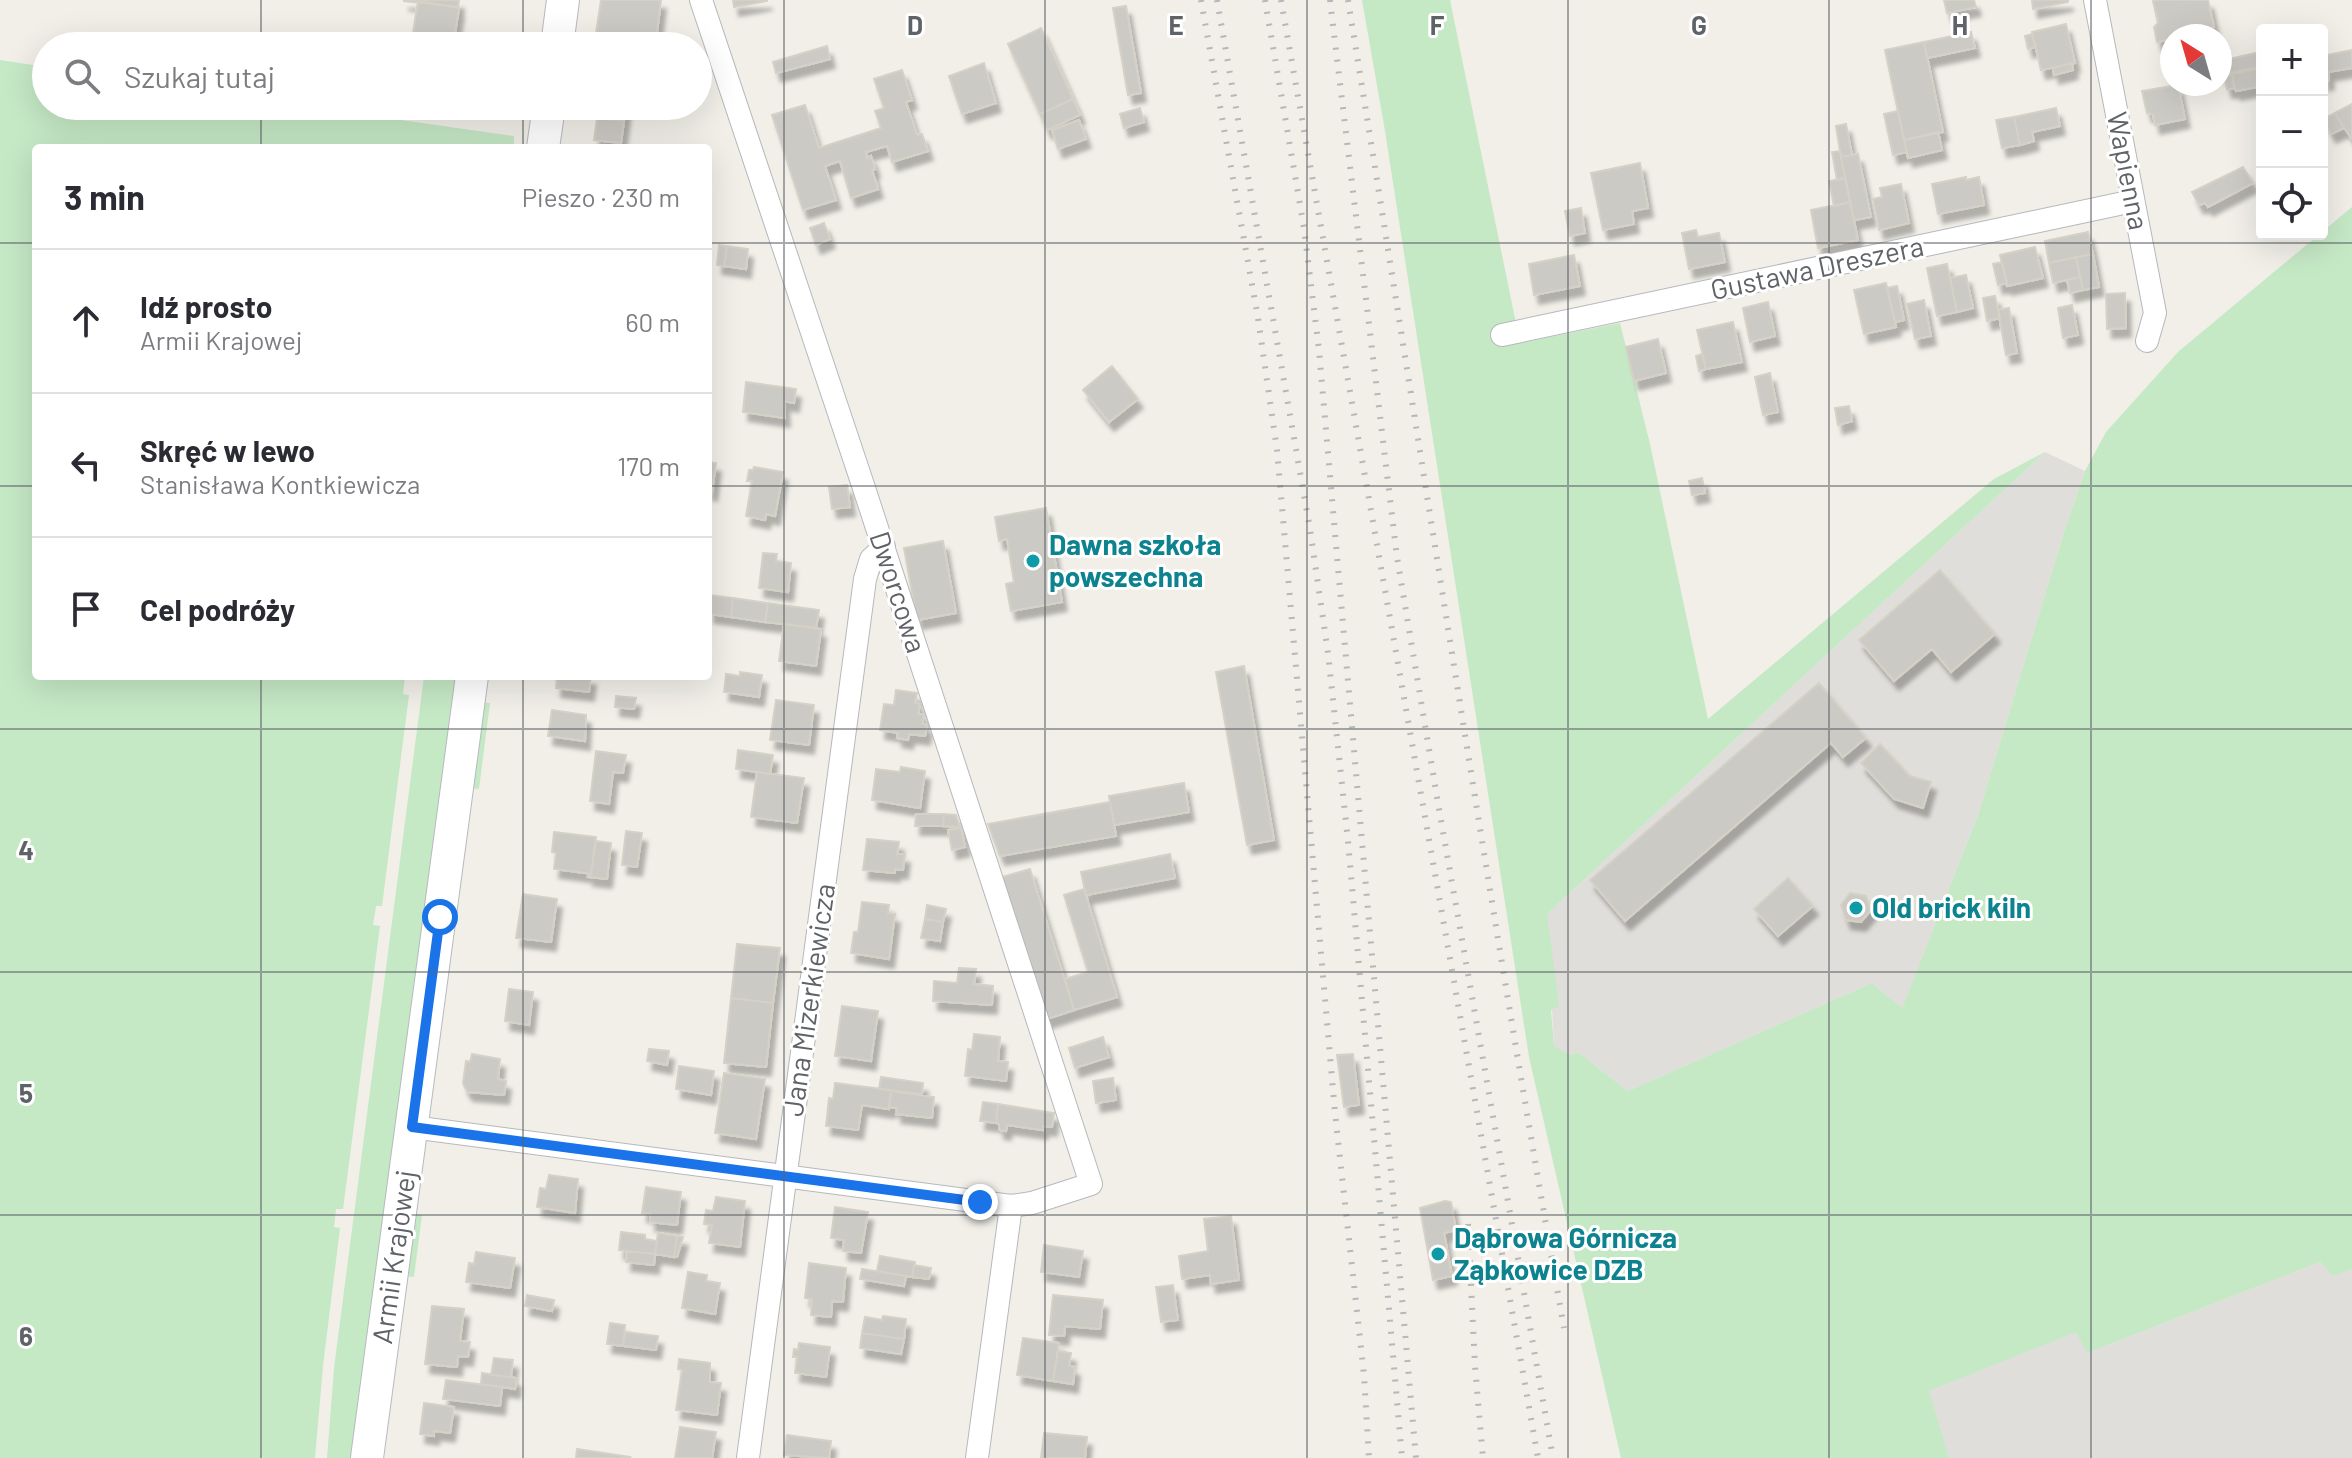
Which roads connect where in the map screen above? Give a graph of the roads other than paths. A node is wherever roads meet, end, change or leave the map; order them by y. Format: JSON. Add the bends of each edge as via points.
{"nodes":[{"id":1,"x":563,"y":0,"type":"edge"},
{"id":2,"x":701,"y":0,"type":"edge"},
{"id":3,"x":2095,"y":0,"type":"edge"},
{"id":4,"x":559,"y":32,"type":"edge"},
{"id":5,"x":712,"y":32,"type":"edge"},
{"id":6,"x":712,"y":33,"type":"edge"},
{"id":7,"x":547,"y":120,"type":"edge"},
{"id":8,"x":544,"y":144,"type":"edge"},
{"id":9,"x":2133,"y":201,"type":"junction"},
{"id":10,"x":1502,"y":335,"type":"dead end"},
{"id":11,"x":2147,"y":341,"type":"dead end"},
{"id":12,"x":884,"y":547,"type":"junction"},
{"id":13,"x":471,"y":680,"type":"edge"},
{"id":14,"x":412,"y":1127,"type":"junction"},
{"id":15,"x":786,"y":1177,"type":"junction"},
{"id":16,"x":1011,"y":1206,"type":"junction"},
{"id":17,"x":367,"y":1458,"type":"edge"},
{"id":18,"x":748,"y":1458,"type":"edge"},
{"id":19,"x":977,"y":1458,"type":"edge"}],
"edges":[{"from":1,"to":4,"type":"main road"},
{"from":2,"to":5,"type":"street","name":"Dworcowa"},
{"from":3,"to":9,"type":"street","name":"Wapienna"},
{"from":6,"to":12,"type":"street","name":"Dworcowa"},
{"from":7,"to":8,"type":"main road"},
{"from":9,"to":10,"type":"street","name":"Gustawa Dreszera"},
{"from":9,"to":11,"type":"street","name":"Wapienna","via":[[2155,313]]},
{"from":12,"to":15,"type":"street","name":"Jana Mizerkiewicza","via":[[871,559],[865,579]]},
{"from":12,"to":16,"type":"street","name":"Dworcowa","via":[[1091,1184]]},
{"from":13,"to":14,"type":"main road","name":"Armii Krajowej"},
{"from":14,"to":15,"type":"street"},
{"from":14,"to":17,"type":"main road","name":"Armii Krajowej"},
{"from":15,"to":16,"type":"street"},
{"from":15,"to":18,"type":"street","name":"Jana Mizerkiewicza"},
{"from":16,"to":19,"type":"street"}]}
